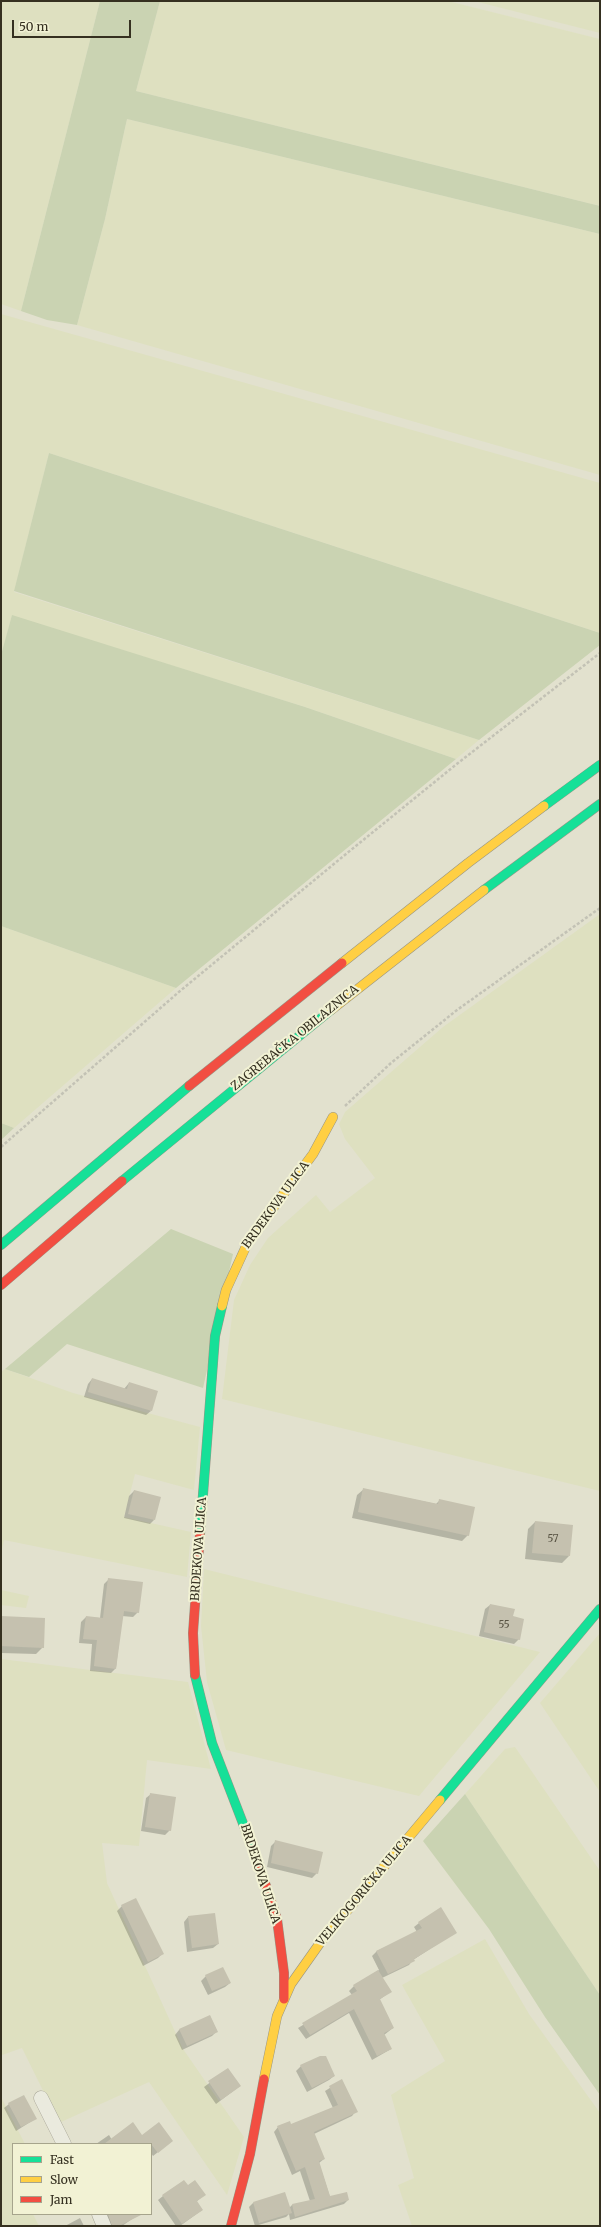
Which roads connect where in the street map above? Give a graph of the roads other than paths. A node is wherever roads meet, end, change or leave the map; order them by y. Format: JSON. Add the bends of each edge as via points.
{"nodes":[{"id":1,"x":600,"y":766,"type":"edge"},
{"id":2,"x":600,"y":804,"type":"edge"},
{"id":3,"x":333,"y":1117,"type":"road end"},
{"id":4,"x":1,"y":1245,"type":"edge"},
{"id":5,"x":1,"y":1285,"type":"edge"},
{"id":6,"x":600,"y":1608,"type":"edge"},
{"id":7,"x":284,"y":1999,"type":"junction"},
{"id":8,"x":41,"y":2098,"type":"dead end"},
{"id":9,"x":64,"y":2143,"type":"edge"},
{"id":10,"x":99,"y":2215,"type":"edge"},
{"id":11,"x":104,"y":2226,"type":"edge"},
{"id":12,"x":231,"y":2226,"type":"edge"}],
"edges":[{"from":1,"to":4,"type":"main road","via":[[468,863],[246,1038]]},
{"from":2,"to":5,"type":"main road","name":"ZAGREBAČKA OBILAZNICA","via":[[488,887],[269,1059],[161,1147]]},
{"from":3,"to":7,"type":"main road","name":"BRDEKOVA ULICA","via":[[313,1154],[248,1242],[226,1290],[215,1336],[196,1586],[195,1665],[202,1706],[212,1743],[258,1861],[277,1920],[284,1973]]},
{"from":6,"to":7,"type":"main road","name":"VELIKOGORIČKA ULICA","via":[[320,1943],[291,1984]]},
{"from":7,"to":12,"type":"main road","name":"VELIKOGORIČKA ULICA","via":[[273,2034],[250,2154]]},
{"from":8,"to":9,"type":"street"},
{"from":10,"to":11,"type":"street"}]}
